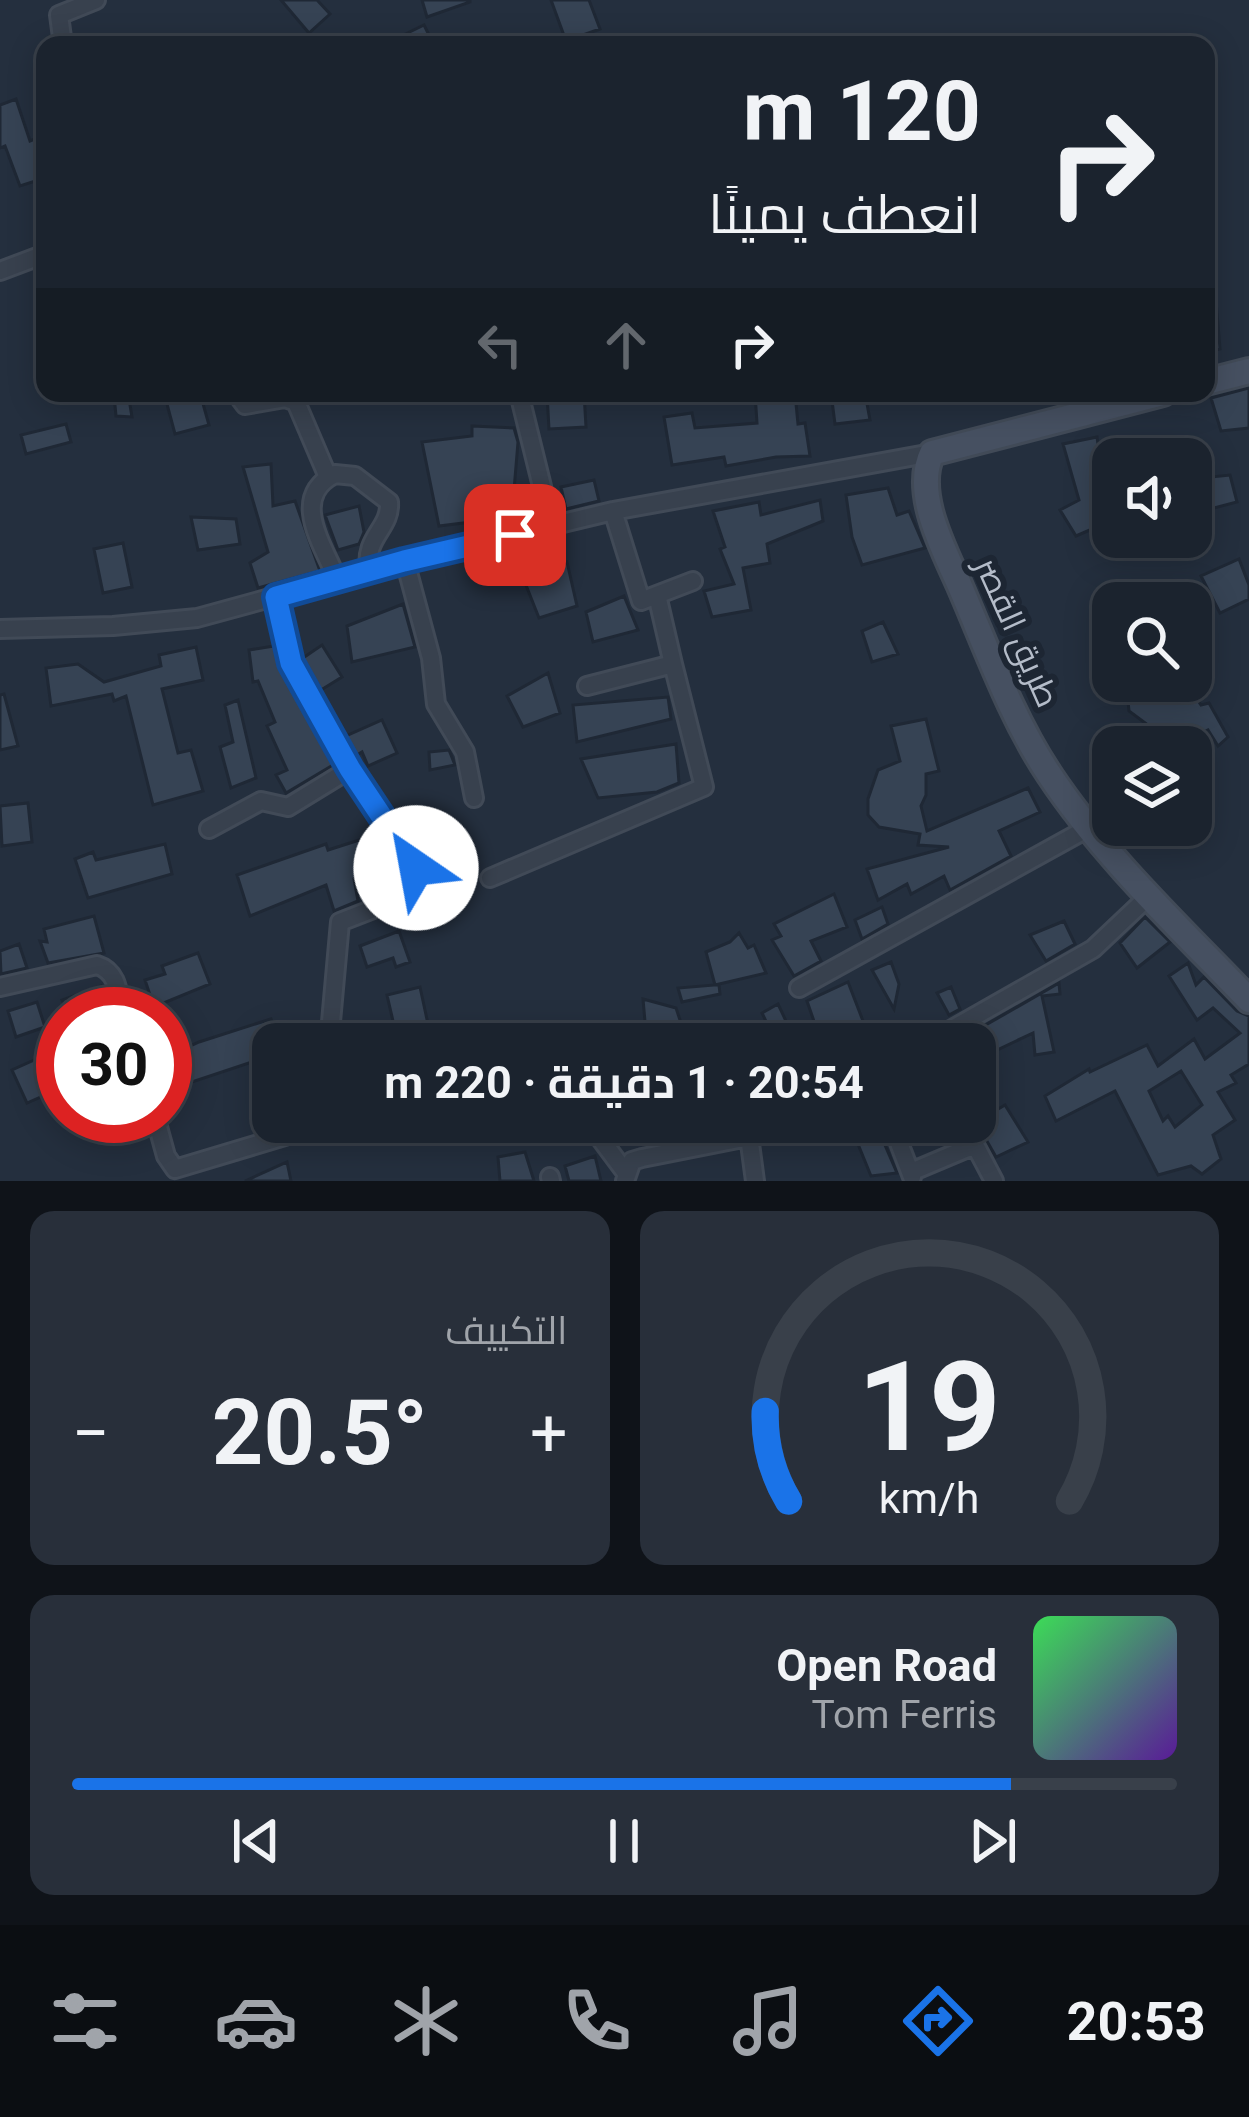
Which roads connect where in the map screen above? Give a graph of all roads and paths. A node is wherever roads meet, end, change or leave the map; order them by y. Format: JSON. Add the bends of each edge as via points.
{"nodes":[{"id":1,"x":96,"y":0,"type":"edge"},
{"id":2,"x":62,"y":36,"type":"edge"},
{"id":3,"x":36,"y":258,"type":"edge"},
{"id":4,"x":0,"y":272,"type":"edge"},
{"id":5,"x":1249,"y":371,"type":"edge"},
{"id":6,"x":1215,"y":380,"type":"edge"},
{"id":7,"x":243,"y":402,"type":"edge"},
{"id":8,"x":274,"y":402,"type":"edge"},
{"id":9,"x":294,"y":402,"type":"edge"},
{"id":10,"x":521,"y":402,"type":"edge"},
{"id":11,"x":1128,"y":402,"type":"edge"},
{"id":12,"x":932,"y":453,"type":"junction"},
{"id":13,"x":328,"y":477,"type":"junction"},
{"id":14,"x":613,"y":511,"type":"junction"},
{"id":15,"x":552,"y":527,"type":"junction"},
{"id":16,"x":404,"y":561,"type":"junction"},
{"id":17,"x":369,"y":570,"type":"junction"},
{"id":18,"x":337,"y":579,"type":"junction"},
{"id":19,"x":693,"y":581,"type":"dead end"},
{"id":20,"x":657,"y":595,"type":"junction"},
{"id":21,"x":276,"y":597,"type":"junction"},
{"id":22,"x":0,"y":628,"type":"edge"},
{"id":23,"x":673,"y":664,"type":"junction"},
{"id":24,"x":587,"y":686,"type":"dead end"},
{"id":25,"x":350,"y":769,"type":"junction"},
{"id":26,"x":473,"y":799,"type":"dead end"},
{"id":27,"x":1090,"y":827,"type":"junction"},
{"id":28,"x":209,"y":829,"type":"dead end"},
{"id":29,"x":490,"y":878,"type":"dead end"},
{"id":30,"x":1149,"y":896,"type":"junction"},
{"id":31,"x":0,"y":987,"type":"edge"},
{"id":32,"x":117,"y":987,"type":"edge"},
{"id":33,"x":799,"y":988,"type":"dead end"},
{"id":34,"x":1249,"y":1000,"type":"edge"},
{"id":35,"x":331,"y":1023,"type":"edge"},
{"id":36,"x":963,"y":1023,"type":"edge"},
{"id":37,"x":162,"y":1143,"type":"edge"},
{"id":38,"x":262,"y":1143,"type":"edge"},
{"id":39,"x":603,"y":1143,"type":"edge"},
{"id":40,"x":715,"y":1143,"type":"edge"},
{"id":41,"x":750,"y":1143,"type":"edge"},
{"id":42,"x":899,"y":1143,"type":"edge"},
{"id":43,"x":912,"y":1176,"type":"edge"},
{"id":44,"x":626,"y":1177,"type":"edge"},
{"id":45,"x":755,"y":1181,"type":"edge"},
{"id":46,"x":994,"y":1181,"type":"edge"}],
"edges":[{"from":1,"to":2,"type":"street","via":[[59,16]]},
{"from":3,"to":4,"type":"street"},
{"from":5,"to":6,"type":"street"},
{"from":7,"to":8,"type":"street"},
{"from":9,"to":13,"type":"street"},
{"from":10,"to":15,"type":"street"},
{"from":11,"to":12,"type":"street"},
{"from":12,"to":14,"type":"street"},
{"from":12,"to":27,"type":"street","name":"طريق القصر","via":[[926,473],[940,540],[1046,770]]},
{"from":13,"to":17,"type":"street","via":[[356,476],[389,502],[367,551]]},
{"from":13,"to":18,"type":"street","via":[[310,508]]},
{"from":14,"to":15,"type":"street"},
{"from":14,"to":20,"type":"street","via":[[641,601]]},
{"from":15,"to":16,"type":"street"},
{"from":16,"to":17,"type":"street"},
{"from":16,"to":26,"type":"street","via":[[436,704],[465,752]]},
{"from":17,"to":18,"type":"street"},
{"from":18,"to":21,"type":"street"},
{"from":19,"to":20,"type":"street"},
{"from":20,"to":23,"type":"street"},
{"from":21,"to":22,"type":"street","via":[[160,623]]},
{"from":21,"to":25,"type":"street","via":[[291,663]]},
{"from":23,"to":24,"type":"street"},
{"from":23,"to":29,"type":"street","via":[[704,787]]},
{"from":25,"to":28,"type":"street","via":[[288,807],[262,801]]},
{"from":25,"to":35,"type":"street","via":[[416,868],[399,899],[340,922]]},
{"from":27,"to":30,"type":"street","name":"طريق القصر"},
{"from":27,"to":33,"type":"street"},
{"from":30,"to":34,"type":"street","name":"طريق القصر"},
{"from":30,"to":36,"type":"street","via":[[1093,950]]},
{"from":31,"to":32,"type":"street","via":[[97,965]]},
{"from":37,"to":38,"type":"street","via":[[175,1169]]},
{"from":39,"to":44,"type":"street"},
{"from":40,"to":44,"type":"street","via":[[632,1161]]},
{"from":41,"to":45,"type":"street"},
{"from":42,"to":43,"type":"street"},
{"from":43,"to":46,"type":"street","via":[[975,1144]]}]}
